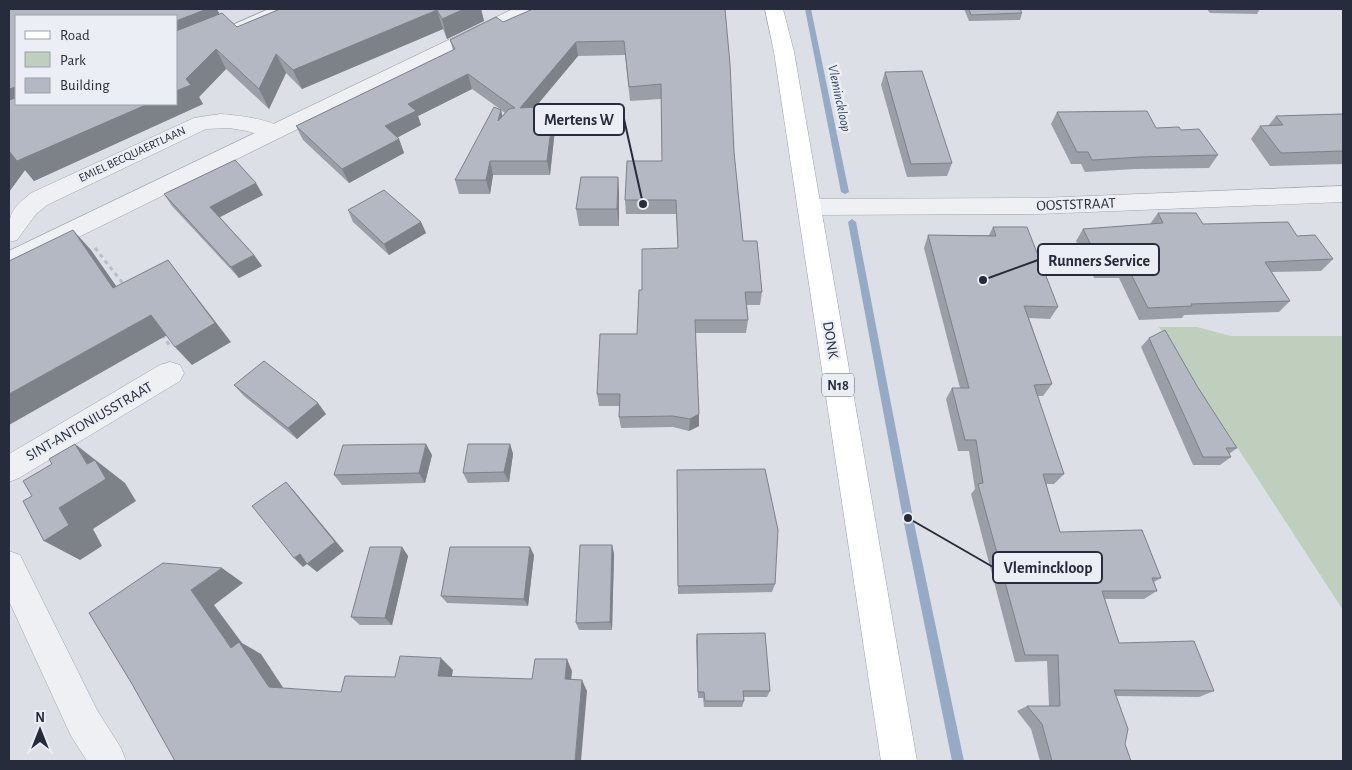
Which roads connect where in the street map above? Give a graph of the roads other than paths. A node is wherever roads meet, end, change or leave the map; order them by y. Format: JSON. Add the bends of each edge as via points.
{"nodes":[{"id":1,"x":277,"y":9,"type":"edge"},
{"id":2,"x":527,"y":9,"type":"edge"},
{"id":3,"x":774,"y":9,"type":"edge"},
{"id":4,"x":213,"y":36,"type":"edge"},
{"id":5,"x":274,"y":132,"type":"junction"},
{"id":6,"x":1343,"y":194,"type":"edge"},
{"id":7,"x":809,"y":207,"type":"junction"},
{"id":8,"x":9,"y":234,"type":"edge"},
{"id":9,"x":9,"y":261,"type":"edge"},
{"id":10,"x":170,"y":373,"type":"road end"},
{"id":11,"x":9,"y":468,"type":"edge"},
{"id":12,"x":9,"y":566,"type":"edge"},
{"id":13,"x":108,"y":761,"type":"edge"},
{"id":14,"x":899,"y":761,"type":"edge"}],
"edges":[{"from":1,"to":4,"type":"lane"},
{"from":2,"to":5,"type":"street"},
{"from":3,"to":7,"type":"main road","name":"DONK","number":"N18"},
{"from":5,"to":8,"type":"street","name":"EMIEL BECQUAERTLAAN","via":[[253,124],[216,120],[201,123],[39,198]]},
{"from":5,"to":9,"type":"street"},
{"from":6,"to":7,"type":"street","name":"OOSTSTRAAT","via":[[1039,206]]},
{"from":7,"to":14,"type":"main road","name":"DONK","number":"N18"},
{"from":10,"to":11,"type":"street","name":"SINT-ANTONIUSSTRAAT"},
{"from":12,"to":13,"type":"street","via":[[84,724]]}]}
